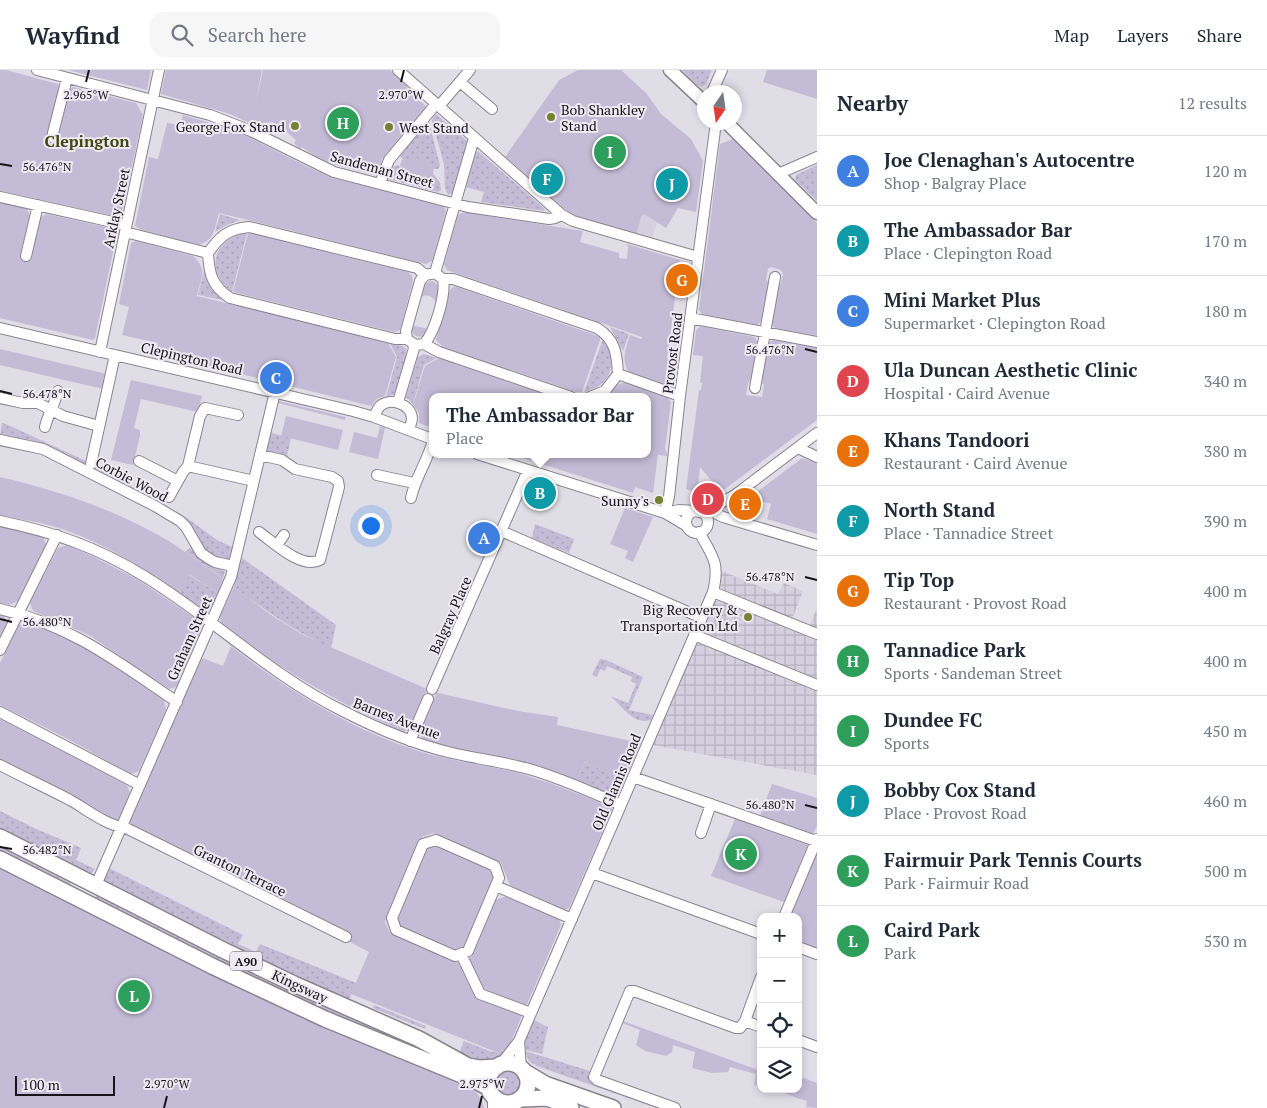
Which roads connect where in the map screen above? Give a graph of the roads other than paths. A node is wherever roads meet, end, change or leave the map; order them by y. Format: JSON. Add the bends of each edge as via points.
{"nodes":[{"id":1,"x":36,"y":70,"type":"edge"},
{"id":2,"x":159,"y":70,"type":"edge"},
{"id":3,"x":398,"y":70,"type":"edge"},
{"id":4,"x":470,"y":70,"type":"edge"},
{"id":5,"x":670,"y":70,"type":"edge"},
{"id":6,"x":722,"y":70,"type":"edge"},
{"id":7,"x":68,"y":78,"type":"junction"},
{"id":8,"x":460,"y":82,"type":"junction"},
{"id":9,"x":715,"y":85,"type":"edge"},
{"id":10,"x":697,"y":95,"type":"edge"},
{"id":11,"x":152,"y":100,"type":"junction"},
{"id":12,"x":438,"y":105,"type":"junction"},
{"id":13,"x":492,"y":109,"type":"dead end"},
{"id":14,"x":715,"y":130,"type":"edge"},
{"id":15,"x":734,"y":130,"type":"edge"},
{"id":16,"x":52,"y":137,"type":"dead end"},
{"id":17,"x":474,"y":138,"type":"junction"},
{"id":18,"x":817,"y":157,"type":"edge"},
{"id":19,"x":778,"y":174,"type":"junction"},
{"id":20,"x":380,"y":184,"type":"junction"},
{"id":21,"x":0,"y":197,"type":"edge"},
{"id":22,"x":456,"y":203,"type":"junction"},
{"id":23,"x":38,"y":205,"type":"junction"},
{"id":24,"x":817,"y":213,"type":"edge"},
{"id":25,"x":562,"y":215,"type":"junction"},
{"id":26,"x":126,"y":229,"type":"junction"},
{"id":27,"x":208,"y":253,"type":"junction"},
{"id":28,"x":26,"y":256,"type":"dead end"},
{"id":29,"x":698,"y":257,"type":"junction"},
{"id":30,"x":435,"y":276,"type":"junction"},
{"id":31,"x":775,"y":277,"type":"dead end"},
{"id":32,"x":690,"y":318,"type":"junction"},
{"id":33,"x":0,"y":328,"type":"edge"},
{"id":34,"x":765,"y":332,"type":"junction"},
{"id":35,"x":817,"y":342,"type":"edge"},
{"id":36,"x":415,"y":343,"type":"junction"},
{"id":37,"x":100,"y":352,"type":"junction"},
{"id":38,"x":115,"y":356,"type":"junction"},
{"id":39,"x":618,"y":374,"type":"junction"},
{"id":40,"x":755,"y":388,"type":"dead end"},
{"id":41,"x":58,"y":391,"type":"dead end"},
{"id":42,"x":275,"y":392,"type":"junction"},
{"id":43,"x":559,"y":393,"type":"edge"},
{"id":44,"x":599,"y":393,"type":"edge"},
{"id":45,"x":0,"y":394,"type":"edge"},
{"id":46,"x":680,"y":396,"type":"junction"},
{"id":47,"x":398,"y":402,"type":"junction"},
{"id":48,"x":51,"y":410,"type":"junction"},
{"id":49,"x":238,"y":416,"type":"dead end"},
{"id":50,"x":374,"y":417,"type":"junction"},
{"id":51,"x":99,"y":426,"type":"junction"},
{"id":52,"x":45,"y":427,"type":"dead end"},
{"id":53,"x":409,"y":430,"type":"junction"},
{"id":54,"x":817,"y":433,"type":"edge"},
{"id":55,"x":429,"y":438,"type":"edge"},
{"id":56,"x":0,"y":440,"type":"edge"},
{"id":57,"x":798,"y":448,"type":"junction"},
{"id":58,"x":429,"y":454,"type":"edge"},
{"id":59,"x":260,"y":455,"type":"junction"},
{"id":60,"x":817,"y":456,"type":"edge"},
{"id":61,"x":490,"y":458,"type":"edge"},
{"id":62,"x":139,"y":461,"type":"dead end"},
{"id":63,"x":91,"y":464,"type":"dead end"},
{"id":64,"x":188,"y":466,"type":"junction"},
{"id":65,"x":528,"y":470,"type":"junction"},
{"id":66,"x":377,"y":475,"type":"dead end"},
{"id":67,"x":178,"y":481,"type":"junction"},
{"id":68,"x":254,"y":481,"type":"junction"},
{"id":69,"x":414,"y":483,"type":"junction"},
{"id":70,"x":735,"y":495,"type":"junction"},
{"id":71,"x":169,"y":497,"type":"dead end"},
{"id":72,"x":669,"y":497,"type":"junction"},
{"id":73,"x":411,"y":498,"type":"dead end"},
{"id":74,"x":679,"y":510,"type":"junction"},
{"id":75,"x":665,"y":513,"type":"junction"},
{"id":76,"x":703,"y":513,"type":"junction"},
{"id":77,"x":727,"y":518,"type":"junction"},
{"id":78,"x":0,"y":521,"type":"edge"},
{"id":79,"x":687,"y":526,"type":"junction"},
{"id":80,"x":502,"y":531,"type":"junction"},
{"id":81,"x":259,"y":532,"type":"dead end"},
{"id":82,"x":699,"y":532,"type":"junction"},
{"id":83,"x":57,"y":535,"type":"junction"},
{"id":84,"x":284,"y":535,"type":"dead end"},
{"id":85,"x":277,"y":545,"type":"junction"},
{"id":86,"x":817,"y":545,"type":"edge"},
{"id":87,"x":233,"y":566,"type":"junction"},
{"id":88,"x":713,"y":592,"type":"junction"},
{"id":89,"x":0,"y":609,"type":"edge"},
{"id":90,"x":18,"y":613,"type":"junction"},
{"id":91,"x":702,"y":618,"type":"junction"},
{"id":92,"x":211,"y":622,"type":"junction"},
{"id":93,"x":817,"y":634,"type":"edge"},
{"id":94,"x":694,"y":636,"type":"junction"},
{"id":95,"x":0,"y":650,"type":"edge"},
{"id":96,"x":817,"y":685,"type":"edge"},
{"id":97,"x":177,"y":702,"type":"junction"},
{"id":98,"x":0,"y":712,"type":"edge"},
{"id":99,"x":410,"y":741,"type":"junction"},
{"id":100,"x":0,"y":765,"type":"edge"},
{"id":101,"x":633,"y":777,"type":"junction"},
{"id":102,"x":140,"y":785,"type":"junction"},
{"id":103,"x":711,"y":804,"type":"junction"},
{"id":104,"x":621,"y":805,"type":"junction"},
{"id":105,"x":122,"y":828,"type":"junction"},
{"id":106,"x":702,"y":832,"type":"dead end"},
{"id":107,"x":0,"y":837,"type":"edge"},
{"id":108,"x":817,"y":840,"type":"edge"},
{"id":109,"x":0,"y":859,"type":"edge"},
{"id":110,"x":592,"y":873,"type":"junction"},
{"id":111,"x":96,"y":885,"type":"junction"},
{"id":112,"x":496,"y":886,"type":"junction"},
{"id":113,"x":786,"y":913,"type":"edge"},
{"id":114,"x":572,"y":919,"type":"junction"},
{"id":115,"x":757,"y":933,"type":"edge"},
{"id":116,"x":346,"y":937,"type":"dead end"},
{"id":117,"x":802,"y":948,"type":"edge"},
{"id":118,"x":461,"y":954,"type":"junction"},
{"id":119,"x":817,"y":954,"type":"edge"},
{"id":120,"x":757,"y":988,"type":"edge"},
{"id":121,"x":531,"y":1013,"type":"junction"},
{"id":122,"x":745,"y":1021,"type":"junction"},
{"id":123,"x":757,"y":1026,"type":"edge"},
{"id":124,"x":519,"y":1041,"type":"junction"},
{"id":125,"x":802,"y":1041,"type":"edge"},
{"id":126,"x":817,"y":1047,"type":"edge"},
{"id":127,"x":499,"y":1066,"type":"junction"},
{"id":128,"x":523,"y":1070,"type":"junction"},
{"id":129,"x":492,"y":1097,"type":"edge"},
{"id":130,"x":512,"y":1103,"type":"edge"},
{"id":131,"x":571,"y":1108,"type":"edge"},
{"id":132,"x":614,"y":1108,"type":"edge"},
{"id":133,"x":675,"y":1108,"type":"edge"}],
"edges":[{"from":1,"to":7,"type":"street","name":"Sandeman Street"},
{"from":2,"to":11,"type":"street","name":"Arklay Street"},
{"from":3,"to":12,"type":"street"},
{"from":4,"to":8,"type":"street"},
{"from":5,"to":10,"type":"main road"},
{"from":6,"to":9,"type":"street"},
{"from":7,"to":11,"type":"street","name":"Sandeman Street"},
{"from":7,"to":16,"type":"street"},
{"from":8,"to":12,"type":"street"},
{"from":8,"to":13,"type":"street"},
{"from":11,"to":20,"type":"street","name":"Sandeman Street","via":[[210,114],[334,172]]},
{"from":11,"to":26,"type":"street","name":"Arklay Street"},
{"from":12,"to":17,"type":"street"},
{"from":12,"to":20,"type":"street","via":[[389,160]]},
{"from":14,"to":29,"type":"street","name":"Provost Road"},
{"from":15,"to":19,"type":"main road"},
{"from":17,"to":22,"type":"street"},
{"from":17,"to":25,"type":"street"},
{"from":18,"to":19,"type":"street"},
{"from":19,"to":24,"type":"main road"},
{"from":20,"to":22,"type":"street","name":"Sandeman Street"},
{"from":21,"to":23,"type":"street"},
{"from":22,"to":25,"type":"street","name":"Sandeman Street","via":[[549,219]]},
{"from":22,"to":30,"type":"street"},
{"from":23,"to":26,"type":"street"},
{"from":23,"to":28,"type":"street"},
{"from":25,"to":29,"type":"street","name":"Sandeman Street"},
{"from":26,"to":27,"type":"street"},
{"from":26,"to":37,"type":"street","name":"Arklay Street"},
{"from":27,"to":30,"type":"street","via":[[225,234],[249,227],[417,268]]},
{"from":27,"to":36,"type":"street","via":[[212,280],[230,298]]},
{"from":29,"to":32,"type":"street","name":"Provost Road"},
{"from":30,"to":36,"type":"street","via":[[420,281],[406,331]]},
{"from":30,"to":36,"type":"street","via":[[445,288],[435,324],[431,337]]},
{"from":30,"to":39,"type":"street","via":[[453,279],[604,332],[617,354]]},
{"from":31,"to":34,"type":"street"},
{"from":32,"to":34,"type":"street"},
{"from":32,"to":46,"type":"street","name":"Provost Road"},
{"from":33,"to":37,"type":"street","name":"Clepington Road"},
{"from":34,"to":35,"type":"street"},
{"from":34,"to":40,"type":"street"},
{"from":36,"to":43,"type":"street"},
{"from":36,"to":47,"type":"street"},
{"from":37,"to":38,"type":"street","name":"Clepington Road"},
{"from":38,"to":42,"type":"street","name":"Clepington Road"},
{"from":38,"to":51,"type":"street"},
{"from":39,"to":44,"type":"street"},
{"from":39,"to":46,"type":"street"},
{"from":41,"to":48,"type":"street"},
{"from":42,"to":50,"type":"street","name":"Clepington Road"},
{"from":42,"to":59,"type":"street","name":"Graham Street"},
{"from":45,"to":48,"type":"street","via":[[23,403],[38,403]]},
{"from":46,"to":72,"type":"street","name":"Provost Road"},
{"from":47,"to":50,"type":"street","via":[[382,405]]},
{"from":47,"to":53,"type":"street","via":[[412,415]]},
{"from":48,"to":51,"type":"street"},
{"from":48,"to":52,"type":"street"},
{"from":49,"to":64,"type":"street","via":[[205,408],[200,416]]},
{"from":50,"to":53,"type":"street","name":"Clepington Road"},
{"from":51,"to":63,"type":"street"},
{"from":53,"to":55,"type":"street","name":"Clepington Road"},
{"from":54,"to":57,"type":"street"},
{"from":56,"to":87,"type":"street","name":"Corbie Wood","via":[[44,448],[155,506],[186,527],[201,553],[215,562]]},
{"from":57,"to":60,"type":"street"},
{"from":57,"to":70,"type":"street"},
{"from":58,"to":69,"type":"street"},
{"from":59,"to":68,"type":"street","name":"Graham Street"},
{"from":59,"to":85,"type":"street","via":[[338,481],[320,560],[310,563],[294,558]]},
{"from":61,"to":65,"type":"street"},
{"from":62,"to":67,"type":"street"},
{"from":64,"to":67,"type":"street"},
{"from":64,"to":68,"type":"street"},
{"from":65,"to":75,"type":"street"},
{"from":65,"to":80,"type":"street","name":"Balgray Place"},
{"from":66,"to":69,"type":"street"},
{"from":67,"to":71,"type":"street"},
{"from":68,"to":87,"type":"street","name":"Graham Street"},
{"from":69,"to":73,"type":"street"},
{"from":70,"to":76,"type":"street"},
{"from":70,"to":77,"type":"street"},
{"from":72,"to":74,"type":"street"},
{"from":72,"to":75,"type":"street","name":"Provost Road"},
{"from":74,"to":75,"type":"street"},
{"from":74,"to":76,"type":"street"},
{"from":75,"to":79,"type":"street"},
{"from":76,"to":77,"type":"street"},
{"from":76,"to":79,"type":"street","via":[[687,517]]},
{"from":76,"to":82,"type":"street","via":[[706,528]]},
{"from":77,"to":86,"type":"street"},
{"from":78,"to":83,"type":"street","name":"Barnes Avenue"},
{"from":79,"to":82,"type":"street","via":[[692,532]]},
{"from":80,"to":91,"type":"street"},
{"from":80,"to":99,"type":"street","name":"Balgray Place"},
{"from":81,"to":85,"type":"street"},
{"from":82,"to":88,"type":"street","name":"Old Glamis Road","via":[[716,566]]},
{"from":83,"to":90,"type":"street"},
{"from":83,"to":92,"type":"street","name":"Barnes Avenue","via":[[138,572]]},
{"from":84,"to":85,"type":"street"},
{"from":87,"to":92,"type":"street","name":"Graham Street"},
{"from":88,"to":91,"type":"street","name":"Old Glamis Road"},
{"from":88,"to":93,"type":"street"},
{"from":89,"to":90,"type":"street"},
{"from":90,"to":95,"type":"street"},
{"from":90,"to":97,"type":"street","via":[[65,630],[96,646]]},
{"from":91,"to":94,"type":"street","name":"Old Glamis Road"},
{"from":92,"to":97,"type":"street","name":"Graham Street"},
{"from":92,"to":99,"type":"street","name":"Barnes Avenue","via":[[270,668],[305,690],[350,715]]},
{"from":94,"to":96,"type":"street"},
{"from":94,"to":101,"type":"street","name":"Old Glamis Road"},
{"from":97,"to":102,"type":"street","name":"Graham Street"},
{"from":98,"to":102,"type":"street"},
{"from":99,"to":104,"type":"street","name":"Barnes Avenue","via":[[528,769]]},
{"from":100,"to":105,"type":"street","name":"Granton Terrace"},
{"from":101,"to":103,"type":"street"},
{"from":101,"to":104,"type":"street","name":"Old Glamis Road"},
{"from":102,"to":105,"type":"street","name":"Graham Street"},
{"from":103,"to":106,"type":"street"},
{"from":103,"to":108,"type":"street"},
{"from":104,"to":110,"type":"street","name":"Old Glamis Road"},
{"from":105,"to":111,"type":"street","name":"Graham Street"},
{"from":105,"to":116,"type":"street","name":"Granton Terrace"},
{"from":107,"to":111,"type":"highway","name":"Kingsway","number":"A90"},
{"from":108,"to":113,"type":"street"},
{"from":109,"to":129,"type":"highway","name":"Kingsway","number":"A90","via":[[308,1011],[474,1080]]},
{"from":110,"to":114,"type":"street","name":"Old Glamis Road"},
{"from":110,"to":115,"type":"street"},
{"from":111,"to":127,"type":"highway","name":"Kingsway","number":"A90","via":[[223,950],[419,1039],[468,1066]]},
{"from":112,"to":114,"type":"street"},
{"from":112,"to":118,"type":"street","via":[[468,951]]},
{"from":112,"to":118,"type":"street","via":[[499,878],[495,866],[436,840],[423,844],[392,918],[396,930],[455,956]]},
{"from":114,"to":121,"type":"street","name":"Old Glamis Road"},
{"from":117,"to":119,"type":"street"},
{"from":118,"to":121,"type":"street","via":[[480,994]]},
{"from":120,"to":122,"type":"street"},
{"from":121,"to":124,"type":"street","name":"Old Glamis Road"},
{"from":122,"to":123,"type":"street"},
{"from":122,"to":133,"type":"street","via":[[736,1028],[630,991],[594,1077]]},
{"from":124,"to":127,"type":"street","name":"Old Glamis Road"},
{"from":124,"to":128,"type":"street","name":"Old Glamis Road"},
{"from":125,"to":126,"type":"street"},
{"from":127,"to":128,"type":"highway","number":"A90","via":[[512,1063]]},
{"from":127,"to":129,"type":"highway","via":[[490,1076]]},
{"from":128,"to":130,"type":"highway","via":[[527,1089]]},
{"from":128,"to":132,"type":"highway","number":"A90","via":[[545,1084]]},
{"from":129,"to":130,"type":"highway","number":"A90"},
{"from":130,"to":131,"type":"highway","number":"A90","via":[[548,1098]]}]}
